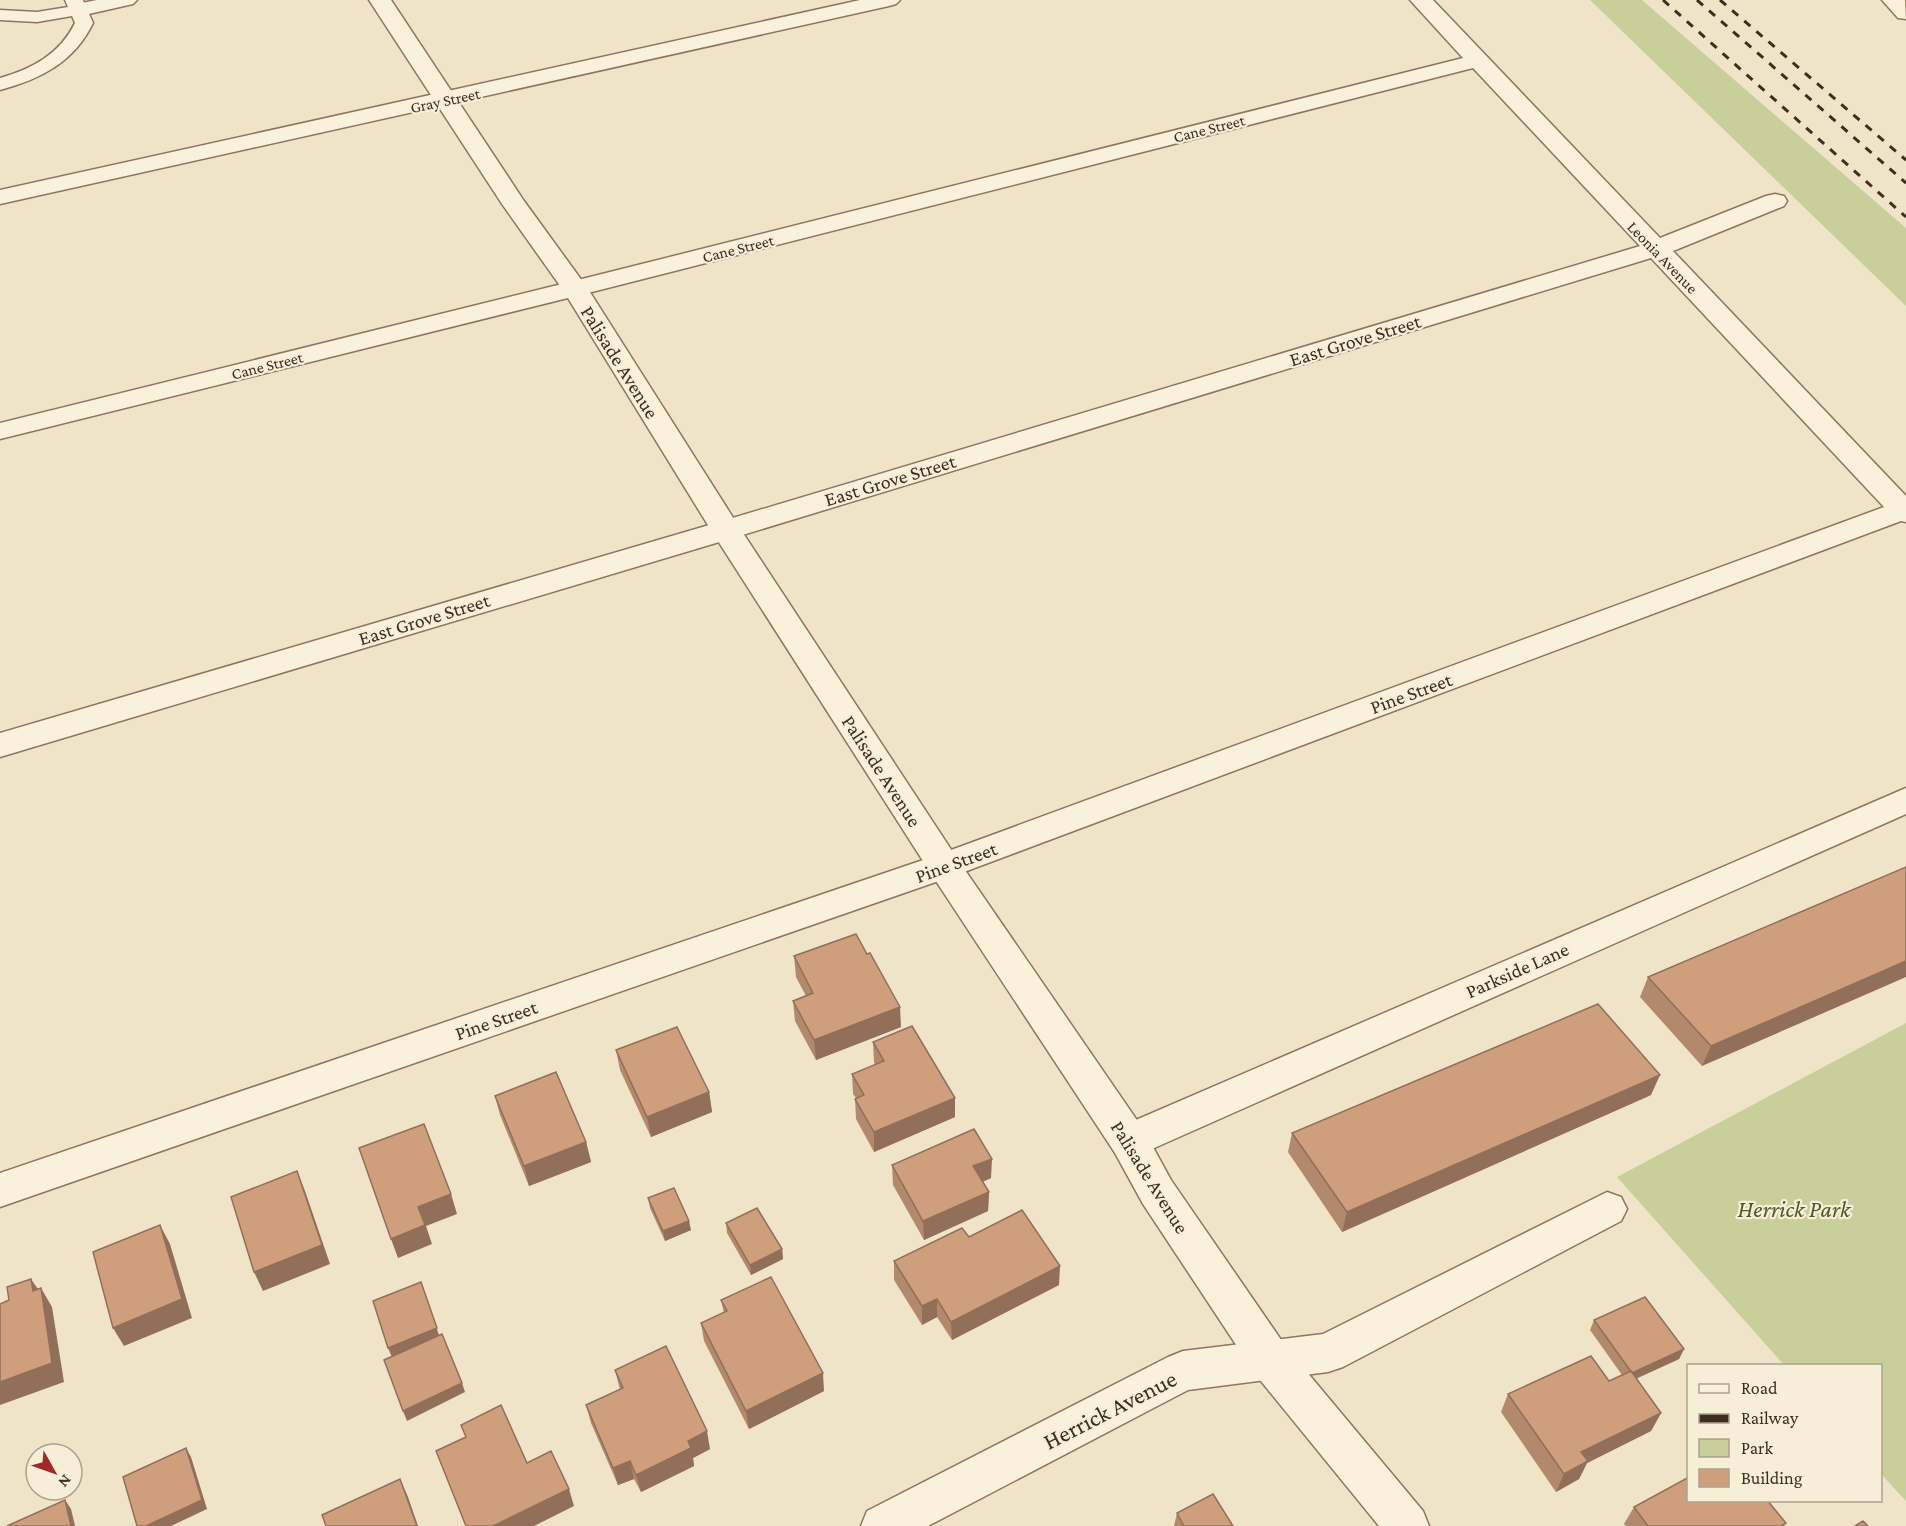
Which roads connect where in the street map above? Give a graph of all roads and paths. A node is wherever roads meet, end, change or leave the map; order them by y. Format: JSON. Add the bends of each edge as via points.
{"nodes":[{"id":1,"x":126,"y":0,"type":"edge"},
{"id":2,"x":380,"y":0,"type":"edge"},
{"id":3,"x":889,"y":0,"type":"edge"},
{"id":4,"x":1421,"y":0,"type":"edge"},
{"id":5,"x":1893,"y":0,"type":"edge"},
{"id":6,"x":77,"y":5,"type":"edge"},
{"id":7,"x":1906,"y":13,"type":"edge"},
{"id":8,"x":0,"y":15,"type":"edge"},
{"id":9,"x":1476,"y":61,"type":"junction"},
{"id":10,"x":0,"y":84,"type":"edge"},
{"id":11,"x":446,"y":100,"type":"junction"},
{"id":12,"x":0,"y":197,"type":"edge"},
{"id":13,"x":1775,"y":201,"type":"dead end"},
{"id":14,"x":1656,"y":249,"type":"junction"},
{"id":15,"x":575,"y":289,"type":"junction"},
{"id":16,"x":0,"y":431,"type":"edge"},
{"id":17,"x":1904,"y":511,"type":"edge"},
{"id":18,"x":726,"y":530,"type":"junction"},
{"id":19,"x":0,"y":745,"type":"edge"},
{"id":20,"x":1906,"y":800,"type":"edge"},
{"id":21,"x":944,"y":866,"type":"junction"},
{"id":22,"x":1129,"y":1140,"type":"junction"},
{"id":23,"x":0,"y":1190,"type":"edge"},
{"id":24,"x":1607,"y":1209,"type":"dead end"},
{"id":25,"x":1271,"y":1361,"type":"junction"},
{"id":26,"x":883,"y":1526,"type":"edge"},
{"id":27,"x":1407,"y":1526,"type":"edge"}],
"edges":[{"from":1,"to":6,"type":"street"},
{"from":2,"to":11,"type":"street","name":"Palisade Avenue"},
{"from":3,"to":11,"type":"street","name":"Gray Street"},
{"from":4,"to":9,"type":"street","name":"Leonia Avenue"},
{"from":5,"to":7,"type":"street"},
{"from":6,"to":8,"type":"lane","via":[[37,17]]},
{"from":6,"to":10,"type":"lane","via":[[84,22],[78,39],[58,58],[28,75]]},
{"from":9,"to":14,"type":"street","name":"Leonia Avenue"},
{"from":9,"to":15,"type":"street","name":"Cane Street"},
{"from":11,"to":12,"type":"street","name":"Gray Street"},
{"from":11,"to":15,"type":"street","name":"Palisade Avenue"},
{"from":13,"to":14,"type":"street","name":"East Grove Street"},
{"from":14,"to":17,"type":"street","name":"Leonia Avenue"},
{"from":14,"to":18,"type":"street","name":"East Grove Street"},
{"from":15,"to":16,"type":"street","name":"Cane Street"},
{"from":15,"to":18,"type":"street","name":"Palisade Avenue"},
{"from":17,"to":21,"type":"street","name":"Pine Street"},
{"from":18,"to":19,"type":"street","name":"East Grove Street"},
{"from":18,"to":21,"type":"street","name":"Palisade Avenue"},
{"from":20,"to":22,"type":"street","name":"Parkside Lane"},
{"from":21,"to":22,"type":"street","name":"Palisade Avenue"},
{"from":21,"to":23,"type":"street","name":"Pine Street"},
{"from":22,"to":25,"type":"street","name":"Palisade Avenue","via":[[1157,1192]]},
{"from":24,"to":25,"type":"street","name":"Herrick Avenue","via":[[1328,1353]]},
{"from":25,"to":26,"type":"street","name":"Herrick Avenue","via":[[1183,1371]]},
{"from":25,"to":27,"type":"street","name":"Palisade Avenue"}]}
